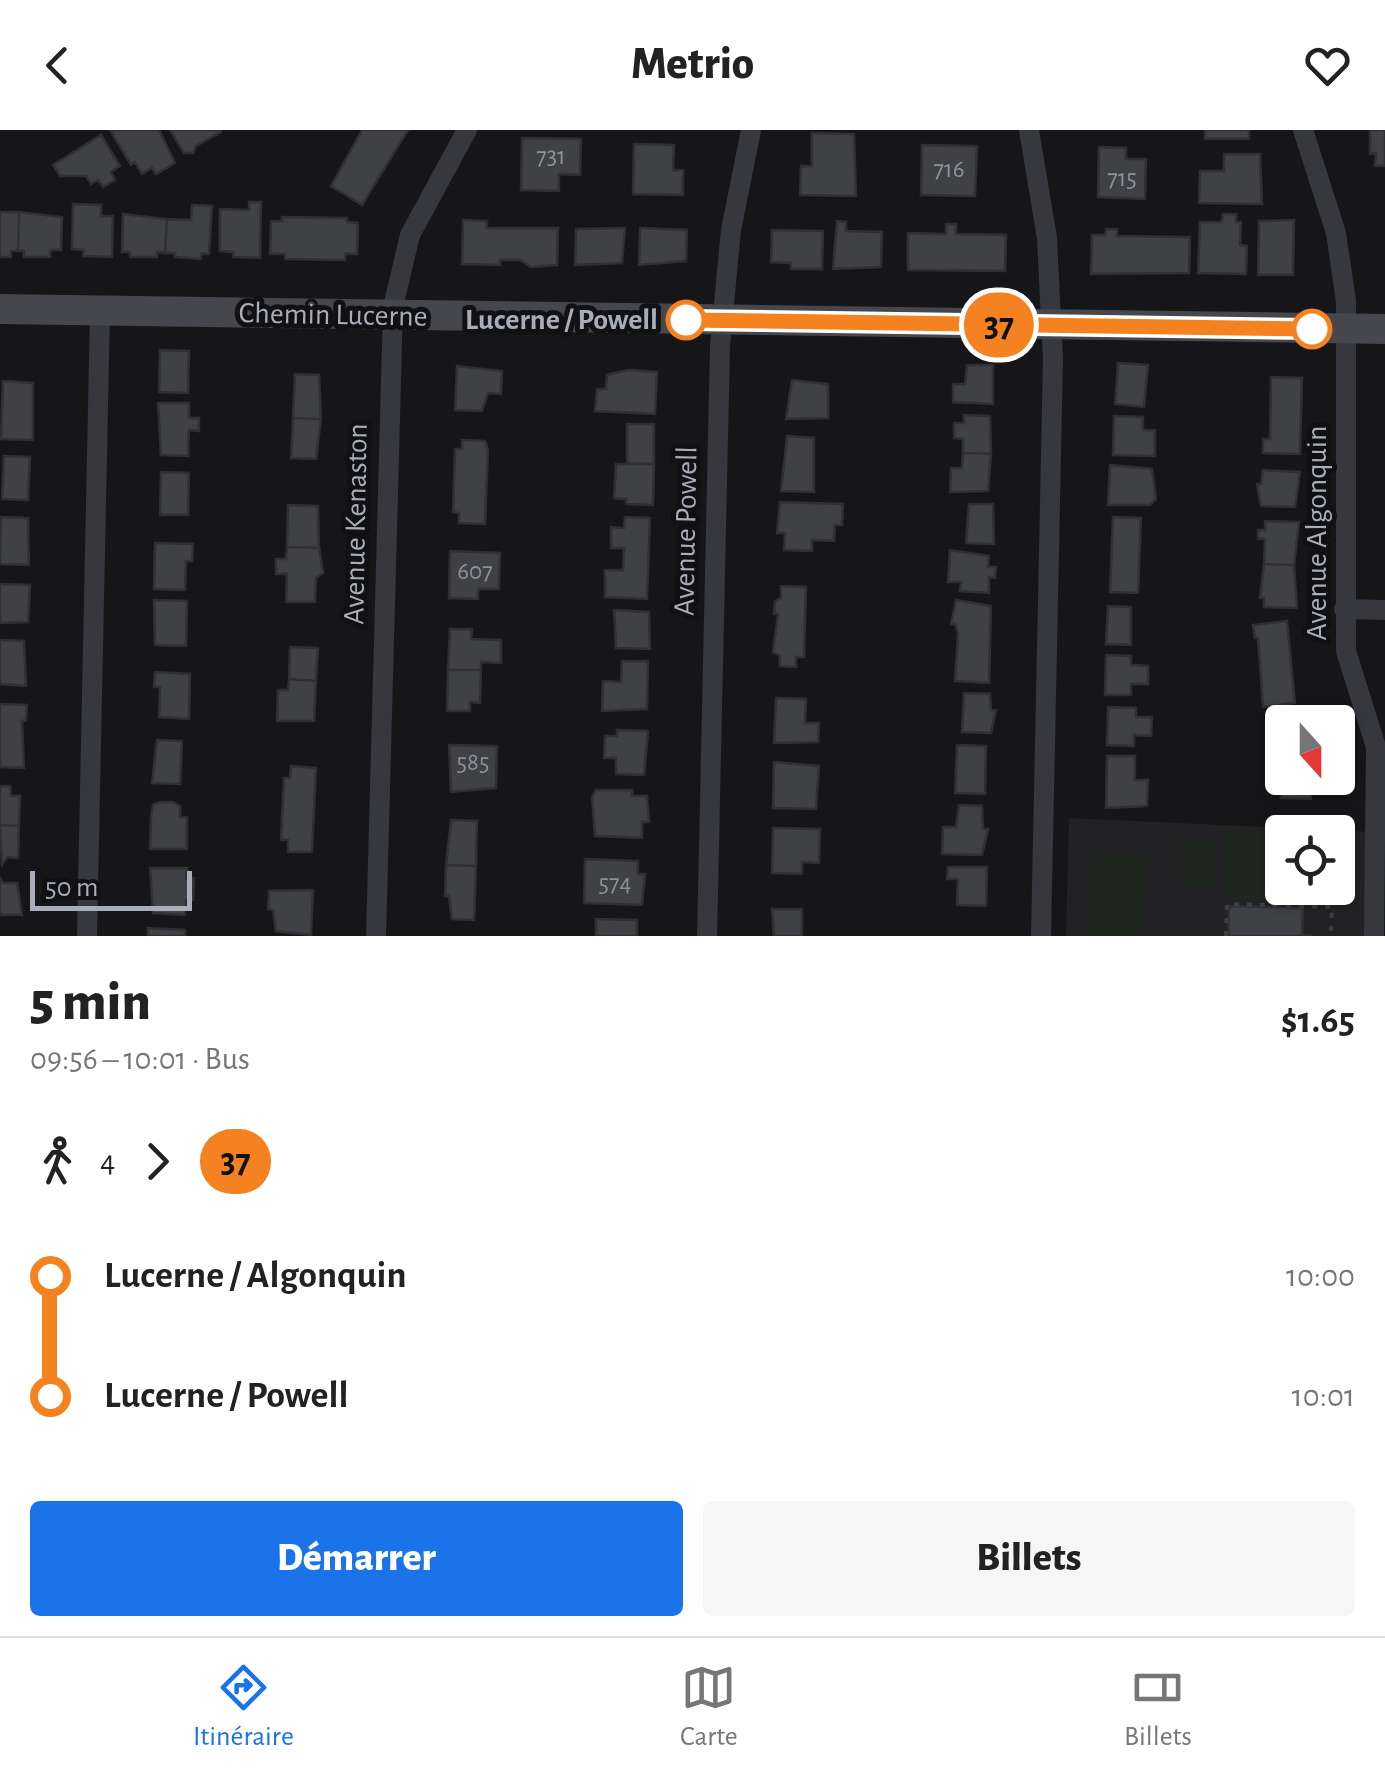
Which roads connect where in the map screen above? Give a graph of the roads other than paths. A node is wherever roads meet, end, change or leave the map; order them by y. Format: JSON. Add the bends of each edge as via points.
{"nodes":[{"id":1,"x":466,"y":130,"type":"edge"},
{"id":2,"x":750,"y":130,"type":"edge"},
{"id":3,"x":1029,"y":130,"type":"edge"},
{"id":4,"x":1303,"y":130,"type":"edge"},
{"id":5,"x":0,"y":310,"type":"edge"},
{"id":6,"x":100,"y":311,"type":"junction"},
{"id":7,"x":392,"y":316,"type":"junction"},
{"id":8,"x":722,"y":321,"type":"junction"},
{"id":9,"x":1052,"y":326,"type":"junction"},
{"id":10,"x":1346,"y":329,"type":"junction"},
{"id":11,"x":1385,"y":330,"type":"edge"},
{"id":12,"x":1344,"y":609,"type":"junction"},
{"id":13,"x":1385,"y":610,"type":"edge"},
{"id":14,"x":86,"y":936,"type":"edge"},
{"id":15,"x":376,"y":936,"type":"edge"},
{"id":16,"x":708,"y":936,"type":"edge"},
{"id":17,"x":1041,"y":936,"type":"edge"},
{"id":18,"x":1374,"y":936,"type":"edge"}],
"edges":[{"from":1,"to":7,"type":"street","name":"Avenue Kenaston","via":[[410,236]]},
{"from":2,"to":8,"type":"street","name":"Avenue Powell"},
{"from":3,"to":9,"type":"street","via":[[1045,221]]},
{"from":4,"to":10,"type":"street","name":"Avenue Algonquin","via":[[1336,234]]},
{"from":5,"to":6,"type":"main road","name":"Chemin Lucerne"},
{"from":6,"to":7,"type":"main road","name":"Chemin Lucerne"},
{"from":6,"to":14,"type":"street"},
{"from":7,"to":8,"type":"main road","name":"Chemin Lucerne"},
{"from":7,"to":15,"type":"street","name":"Avenue Kenaston"},
{"from":8,"to":9,"type":"main road","name":"Chemin Lucerne"},
{"from":8,"to":16,"type":"street","name":"Avenue Powell"},
{"from":9,"to":10,"type":"main road","name":"Chemin Lucerne"},
{"from":9,"to":17,"type":"street"},
{"from":10,"to":11,"type":"main road","name":"Chemin Lucerne"},
{"from":10,"to":12,"type":"street","name":"Avenue Algonquin"},
{"from":12,"to":13,"type":"street"},
{"from":12,"to":18,"type":"street","name":"Avenue Algonquin","via":[[1346,651],[1376,747]]}]}
